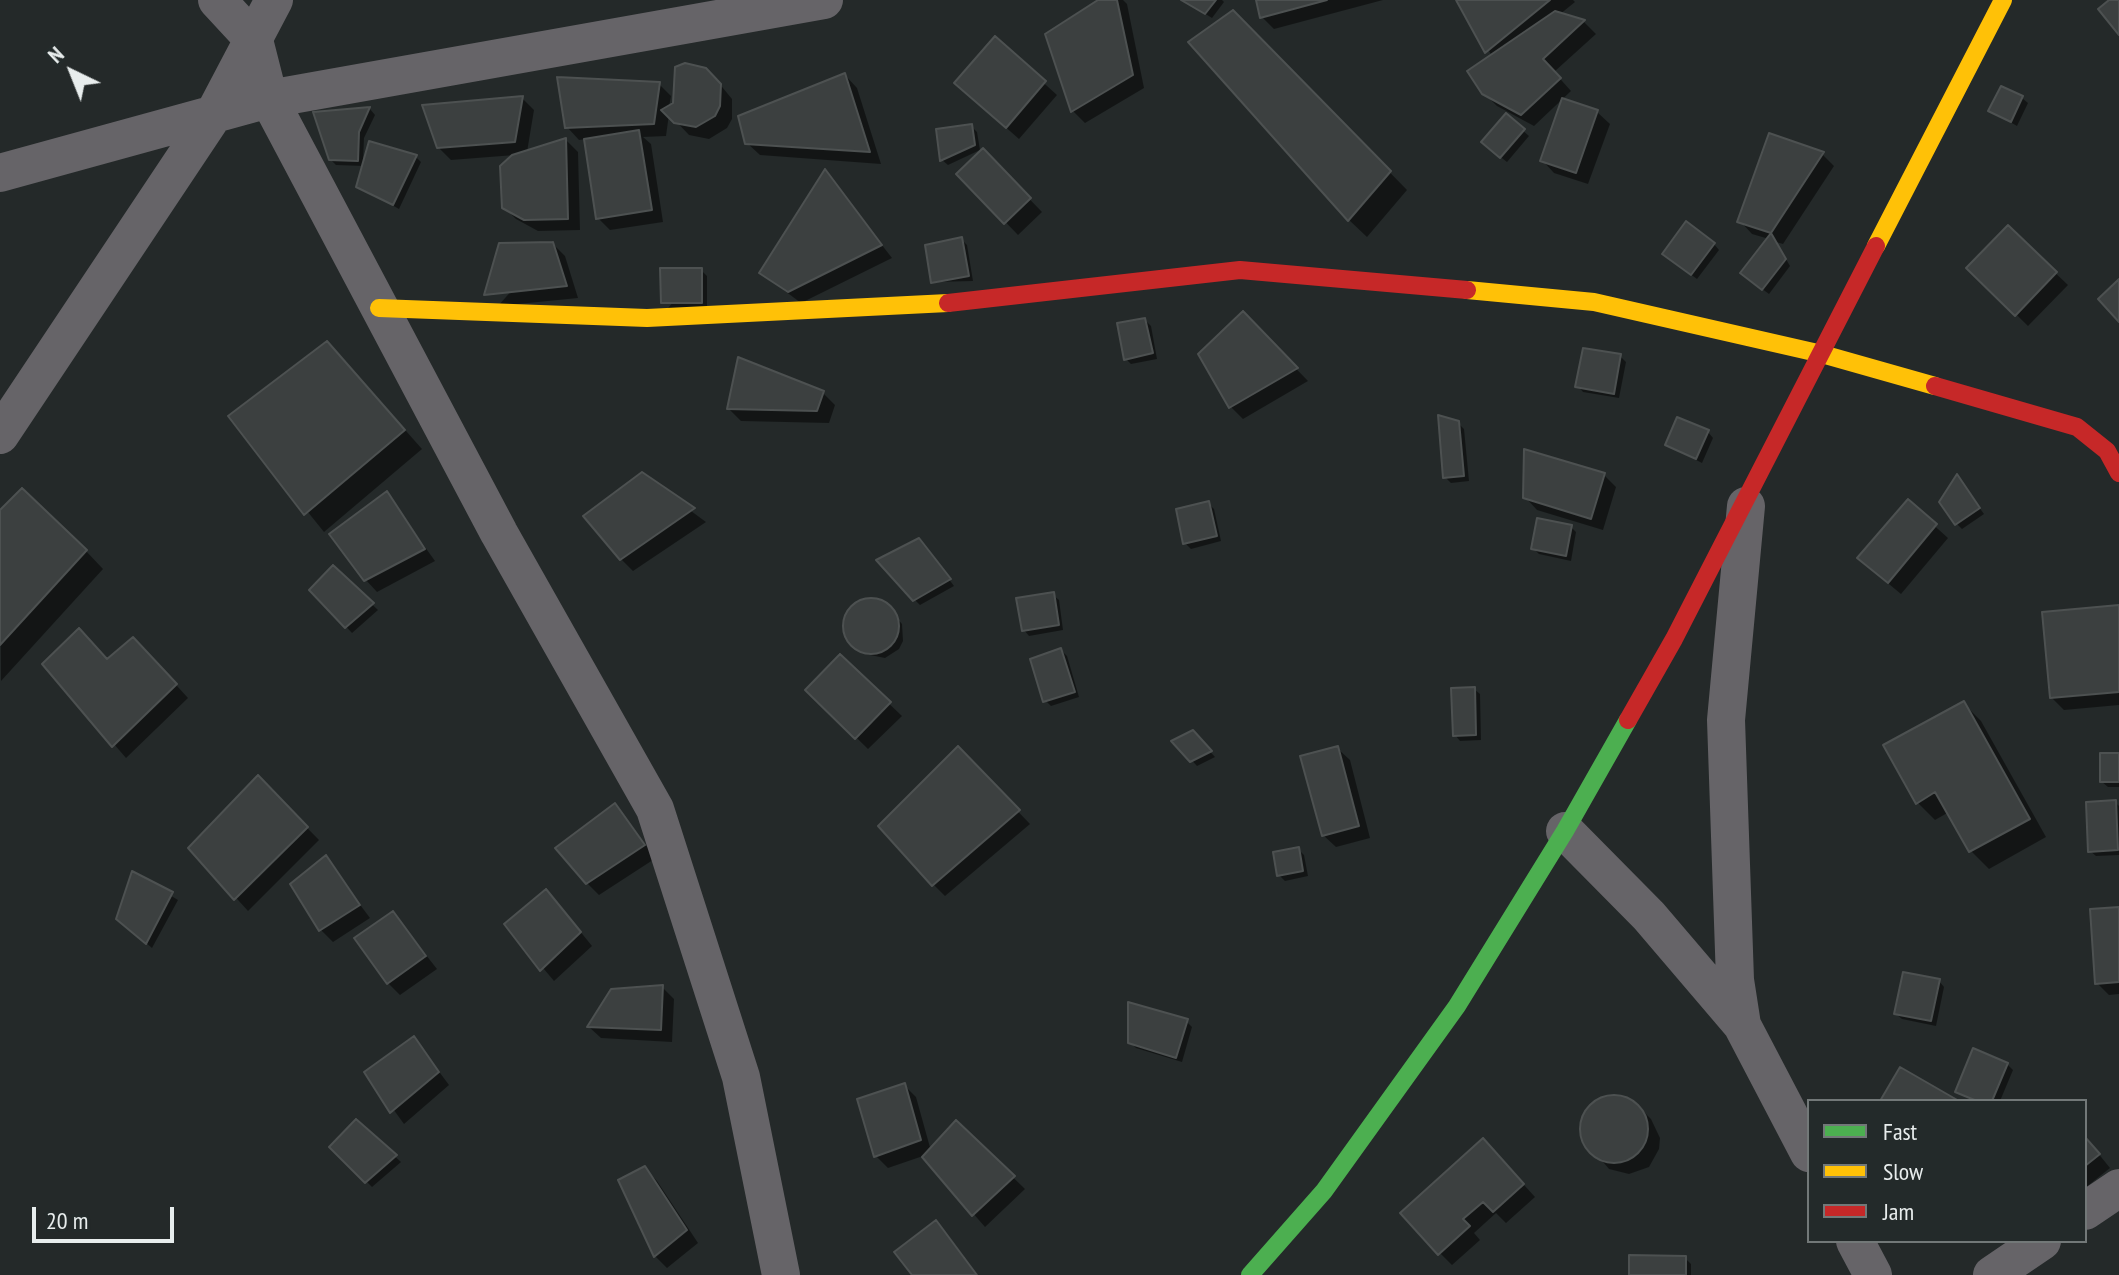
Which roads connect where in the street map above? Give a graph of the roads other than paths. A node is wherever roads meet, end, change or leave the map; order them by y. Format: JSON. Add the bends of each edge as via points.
{"nodes":[{"id":1,"x":217,"y":0,"type":"edge"},
{"id":2,"x":274,"y":0,"type":"edge"},
{"id":3,"x":824,"y":0,"type":"edge"},
{"id":4,"x":2003,"y":0,"type":"edge"},
{"id":5,"x":254,"y":40,"type":"junction"},
{"id":6,"x":269,"y":99,"type":"junction"},
{"id":7,"x":214,"y":114,"type":"junction"},
{"id":8,"x":0,"y":173,"type":"edge"},
{"id":9,"x":379,"y":308,"type":"junction"},
{"id":10,"x":1822,"y":354,"type":"junction"},
{"id":11,"x":0,"y":435,"type":"edge"},
{"id":12,"x":2119,"y":473,"type":"edge"},
{"id":13,"x":1747,"y":498,"type":"junction"},
{"id":14,"x":1565,"y":831,"type":"junction"},
{"id":15,"x":1742,"y":1025,"type":"junction"},
{"id":16,"x":1807,"y":1149,"type":"edge"},
{"id":17,"x":2119,"y":1188,"type":"edge"},
{"id":18,"x":2087,"y":1210,"type":"edge"},
{"id":19,"x":1856,"y":1243,"type":"edge"},
{"id":20,"x":2039,"y":1243,"type":"edge"},
{"id":21,"x":781,"y":1275,"type":"edge"},
{"id":22,"x":1250,"y":1275,"type":"edge"},
{"id":23,"x":1873,"y":1275,"type":"edge"},
{"id":24,"x":1992,"y":1275,"type":"edge"}],
"edges":[{"from":1,"to":5,"type":"street"},
{"from":2,"to":5,"type":"street"},
{"from":3,"to":6,"type":"street"},
{"from":4,"to":10,"type":"street"},
{"from":5,"to":6,"type":"street"},
{"from":5,"to":7,"type":"street"},
{"from":6,"to":7,"type":"street"},
{"from":6,"to":9,"type":"street"},
{"from":7,"to":8,"type":"street"},
{"from":7,"to":11,"type":"street"},
{"from":9,"to":10,"type":"street","via":[[647,318],[917,306],[1240,270],[1594,302]]},
{"from":9,"to":21,"type":"street","via":[[655,809],[741,1077]]},
{"from":10,"to":12,"type":"street","via":[[2077,427],[2107,451]]},
{"from":10,"to":13,"type":"street"},
{"from":13,"to":14,"type":"street"},
{"from":13,"to":15,"type":"street","via":[[1726,720],[1735,980]]},
{"from":14,"to":15,"type":"street","via":[[1649,916]]},
{"from":14,"to":22,"type":"street","via":[[1457,1006],[1324,1191]]},
{"from":15,"to":16,"type":"street"},
{"from":17,"to":18,"type":"street"},
{"from":19,"to":23,"type":"street"},
{"from":20,"to":24,"type":"street"}]}
